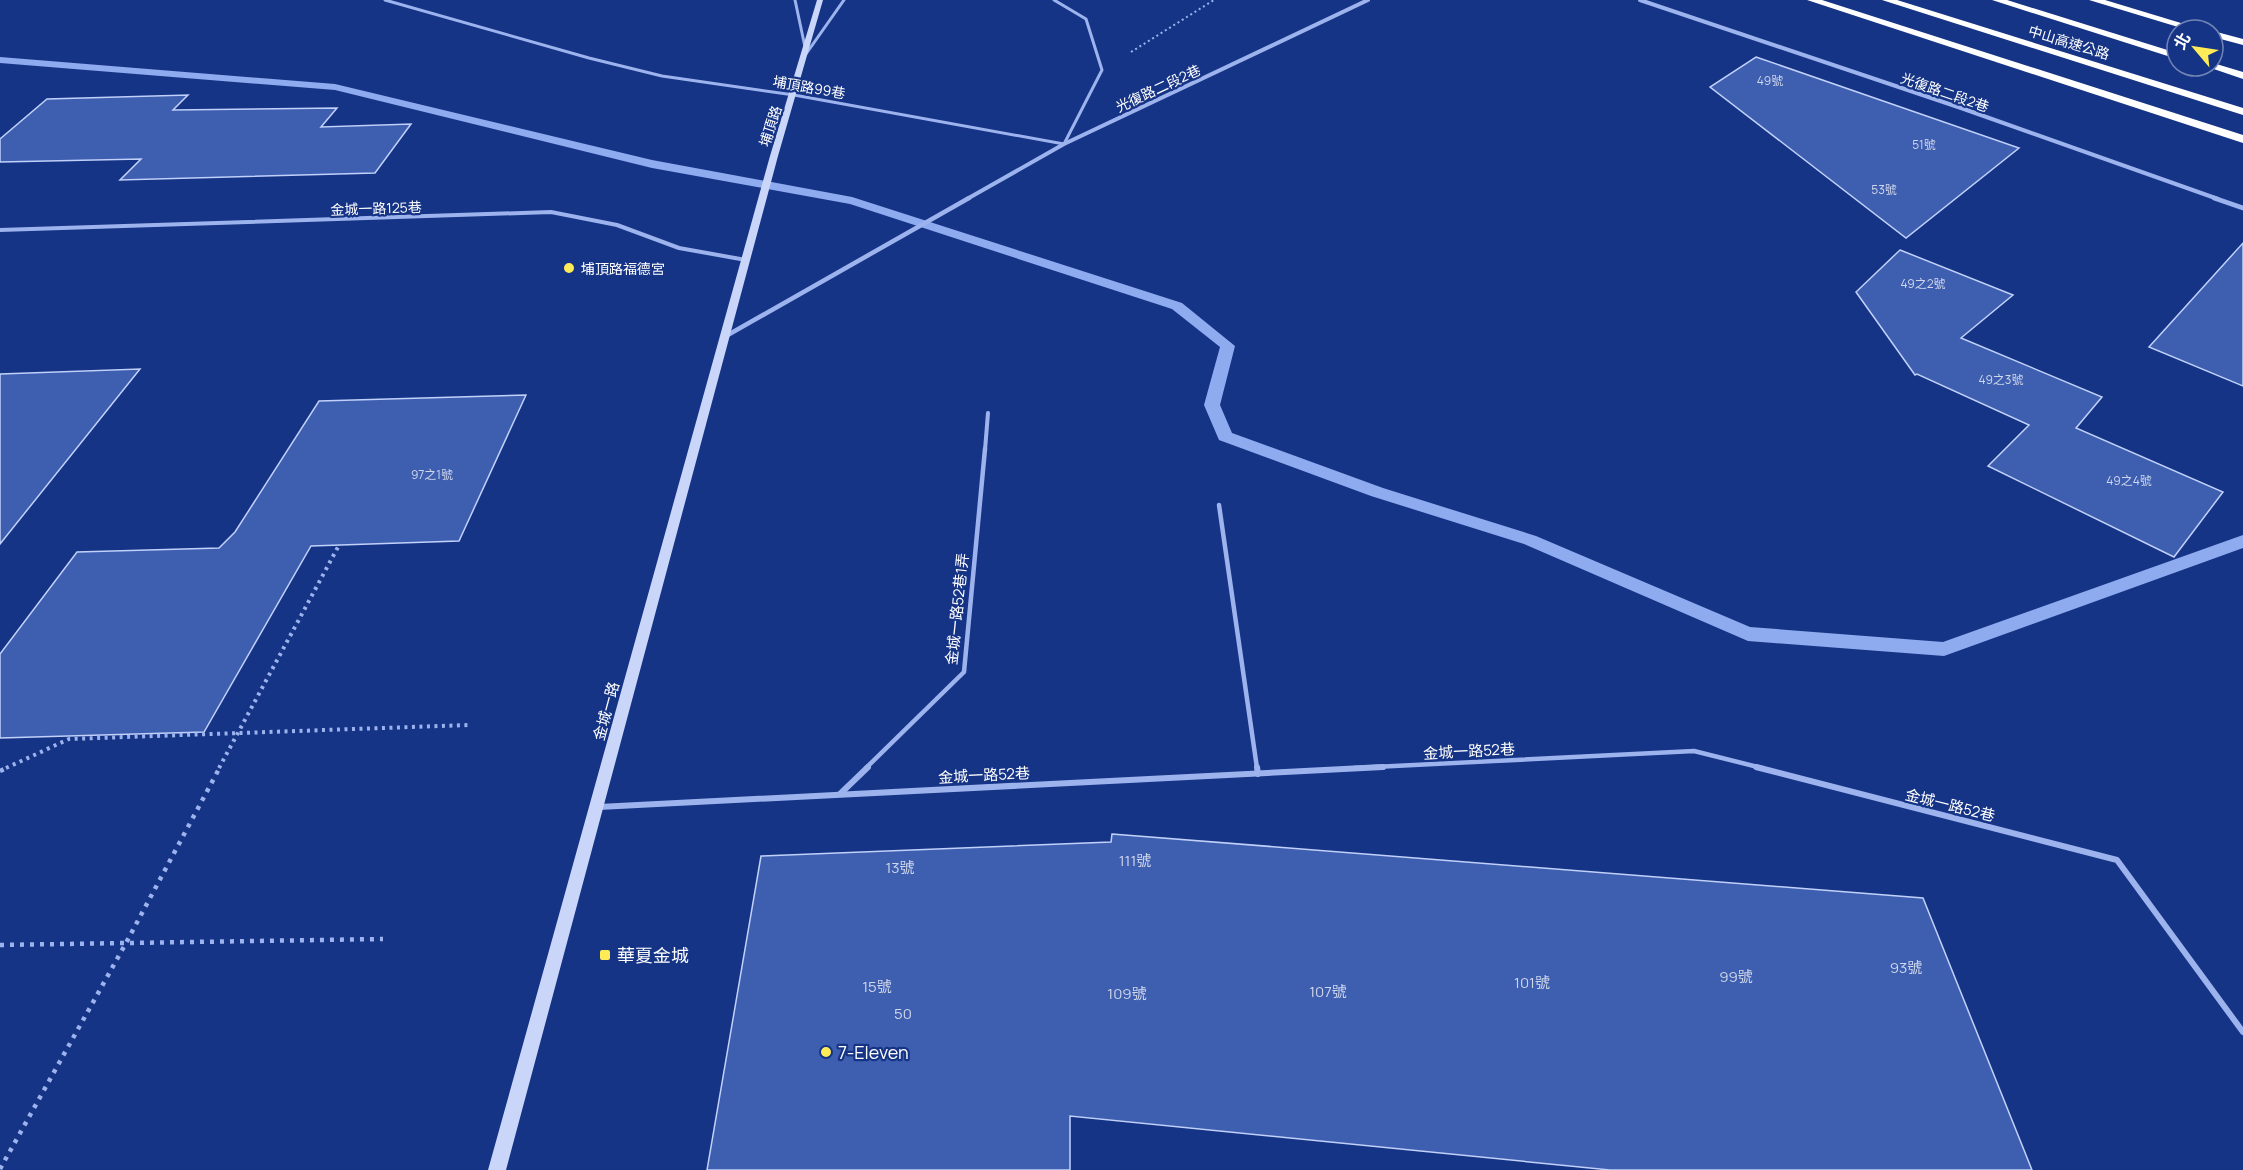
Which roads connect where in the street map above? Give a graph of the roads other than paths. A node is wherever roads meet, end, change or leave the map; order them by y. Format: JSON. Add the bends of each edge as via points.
{"nodes":[{"id":1,"x":386,"y":0,"type":"edge"},
{"id":2,"x":795,"y":0,"type":"edge"},
{"id":3,"x":820,"y":0,"type":"edge"},
{"id":4,"x":844,"y":0,"type":"edge"},
{"id":5,"x":1054,"y":0,"type":"edge"},
{"id":6,"x":1368,"y":0,"type":"edge"},
{"id":7,"x":1640,"y":0,"type":"edge"},
{"id":8,"x":1812,"y":0,"type":"edge"},
{"id":9,"x":1887,"y":0,"type":"edge"},
{"id":10,"x":1997,"y":0,"type":"edge"},
{"id":11,"x":2094,"y":0,"type":"edge"},
{"id":12,"x":2165,"y":20,"type":"edge"},
{"id":13,"x":2225,"y":37,"type":"edge"},
{"id":14,"x":2243,"y":42,"type":"edge"},
{"id":15,"x":2165,"y":52,"type":"edge"},
{"id":16,"x":806,"y":54,"type":"junction"},
{"id":17,"x":2225,"y":71,"type":"edge"},
{"id":18,"x":2243,"y":76,"type":"edge"},
{"id":19,"x":794,"y":95,"type":"junction"},
{"id":20,"x":2243,"y":112,"type":"edge"},
{"id":21,"x":2243,"y":139,"type":"edge"},
{"id":22,"x":1064,"y":144,"type":"junction"},
{"id":23,"x":2243,"y":208,"type":"edge"},
{"id":24,"x":0,"y":230,"type":"edge"},
{"id":25,"x":746,"y":260,"type":"junction"},
{"id":26,"x":726,"y":336,"type":"junction"},
{"id":27,"x":988,"y":413,"type":"dead end"},
{"id":28,"x":1219,"y":505,"type":"dead end"},
{"id":29,"x":1258,"y":774,"type":"junction"},
{"id":30,"x":840,"y":794,"type":"junction"},
{"id":31,"x":596,"y":807,"type":"junction"},
{"id":32,"x":2243,"y":1032,"type":"edge"},
{"id":33,"x":496,"y":1170,"type":"edge"}],
"edges":[{"from":1,"to":19,"type":"lane","name":"埔頂路99巷","via":[[662,76]]},
{"from":2,"to":16,"type":"lane"},
{"from":3,"to":16,"type":"street","name":"埔頂路"},
{"from":4,"to":16,"type":"lane"},
{"from":5,"to":22,"type":"lane","via":[[1086,19],[1102,70]]},
{"from":6,"to":22,"type":"street","name":"光復路二段2巷"},
{"from":7,"to":23,"type":"street","name":"光復路二段2巷"},
{"from":8,"to":21,"type":"highway"},
{"from":9,"to":20,"type":"highway","name":"中山高速公路"},
{"from":10,"to":15,"type":"highway","name":"中山高速公路"},
{"from":11,"to":12,"type":"highway"},
{"from":13,"to":14,"type":"highway"},
{"from":16,"to":19,"type":"street","name":"埔頂路"},
{"from":17,"to":18,"type":"highway"},
{"from":19,"to":22,"type":"lane","name":"埔頂路99巷"},
{"from":19,"to":25,"type":"street","name":"埔頂路"},
{"from":22,"to":26,"type":"street","name":"光復路二段2巷"},
{"from":24,"to":25,"type":"lane","name":"金城一路125巷","via":[[551,212],[617,225],[679,248]]},
{"from":25,"to":26,"type":"street","name":"金城一路"},
{"from":26,"to":31,"type":"street","name":"金城一路"},
{"from":27,"to":30,"type":"lane","name":"金城一路52巷1弄","via":[[964,672]]},
{"from":28,"to":29,"type":"lane"},
{"from":29,"to":30,"type":"lane","name":"金城一路52巷"},
{"from":29,"to":32,"type":"lane","name":"金城一路52巷","via":[[1694,751],[2117,860]]},
{"from":30,"to":31,"type":"lane","name":"金城一路52巷"},
{"from":31,"to":33,"type":"street","name":"金城一路"}]}
